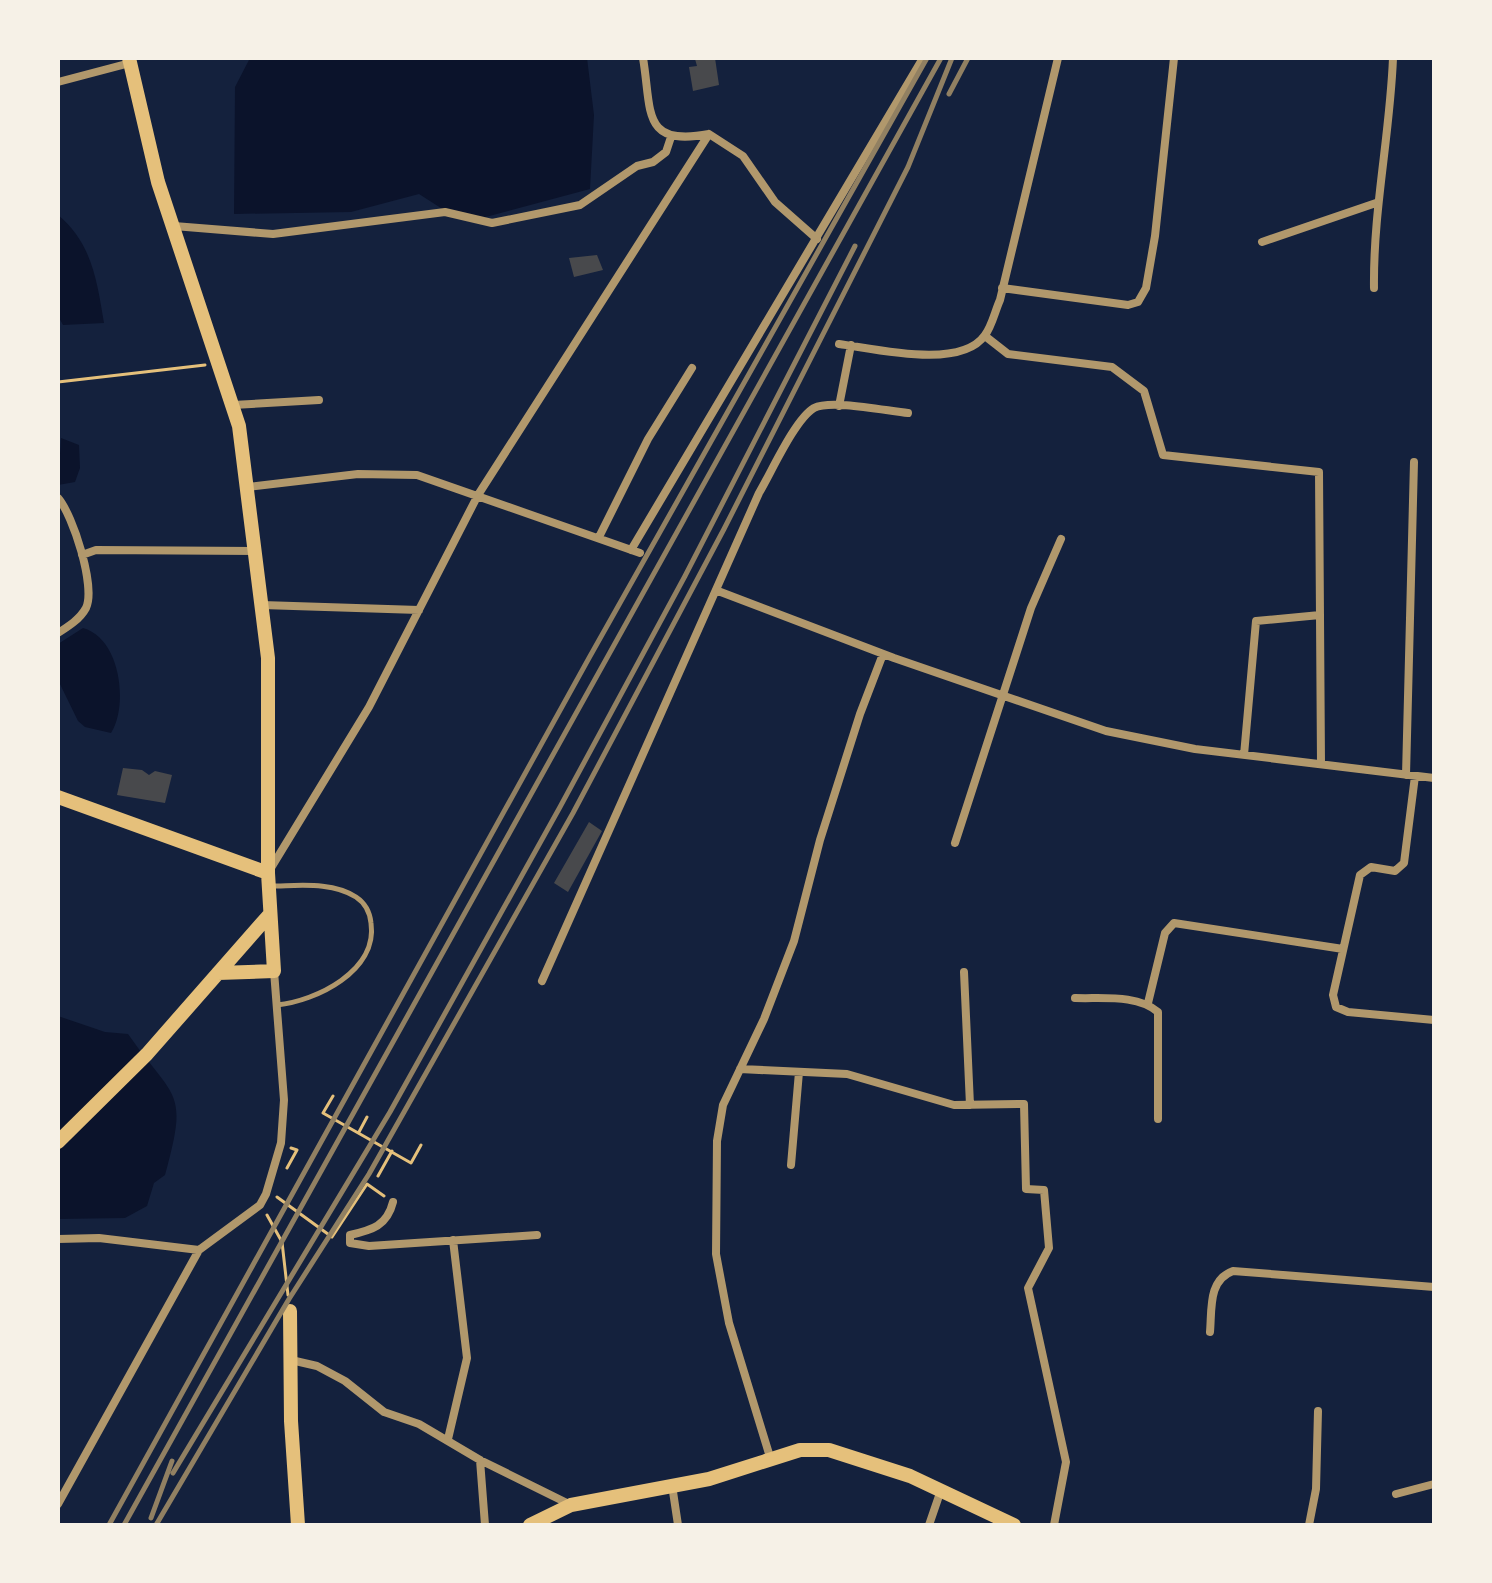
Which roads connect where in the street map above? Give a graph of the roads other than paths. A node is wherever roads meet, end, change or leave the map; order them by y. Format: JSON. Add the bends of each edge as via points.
{"nodes":[{"id":1,"x":643,"y":58,"type":"edge"},
{"id":2,"x":923,"y":58,"type":"edge"},
{"id":3,"x":1058,"y":58,"type":"edge"},
{"id":4,"x":1174,"y":58,"type":"edge"},
{"id":5,"x":1393,"y":58,"type":"edge"},
{"id":6,"x":129,"y":60,"type":"edge"},
{"id":7,"x":58,"y":82,"type":"edge"},
{"id":8,"x":709,"y":134,"type":"junction"},
{"id":9,"x":671,"y":137,"type":"junction"},
{"id":10,"x":1376,"y":203,"type":"junction"},
{"id":11,"x":174,"y":226,"type":"junction"},
{"id":12,"x":817,"y":239,"type":"junction"},
{"id":13,"x":1262,"y":242,"type":"dead end"},
{"id":14,"x":1002,"y":288,"type":"junction"},
{"id":15,"x":1374,"y":288,"type":"dead end"},
{"id":16,"x":985,"y":336,"type":"junction"},
{"id":17,"x":839,"y":344,"type":"dead end"},
{"id":18,"x":851,"y":345,"type":"junction"},
{"id":19,"x":692,"y":368,"type":"dead end"},
{"id":20,"x":319,"y":400,"type":"dead end"},
{"id":21,"x":233,"y":405,"type":"junction"},
{"id":22,"x":839,"y":406,"type":"junction"},
{"id":23,"x":908,"y":413,"type":"dead end"},
{"id":24,"x":1414,"y":462,"type":"dead end"},
{"id":25,"x":248,"y":487,"type":"junction"},
{"id":26,"x":478,"y":495,"type":"junction"},
{"id":27,"x":58,"y":498,"type":"edge"},
{"id":28,"x":599,"y":537,"type":"junction"},
{"id":29,"x":1061,"y":539,"type":"dead end"},
{"id":30,"x":256,"y":551,"type":"junction"},
{"id":31,"x":82,"y":555,"type":"junction"},
{"id":32,"x":718,"y":591,"type":"junction"},
{"id":33,"x":262,"y":605,"type":"junction"},
{"id":34,"x":419,"y":610,"type":"junction"},
{"id":35,"x":1320,"y":615,"type":"junction"},
{"id":36,"x":58,"y":633,"type":"edge"},
{"id":37,"x":883,"y":654,"type":"junction"},
{"id":38,"x":1005,"y":695,"type":"junction"},
{"id":39,"x":1244,"y":755,"type":"junction"},
{"id":40,"x":1321,"y":764,"type":"junction"},
{"id":41,"x":1411,"y":775,"type":"junction"},
{"id":42,"x":1434,"y":778,"type":"edge"},
{"id":43,"x":58,"y":797,"type":"edge"},
{"id":44,"x":955,"y":843,"type":"dead end"},
{"id":45,"x":268,"y":879,"type":"junction"},
{"id":46,"x":270,"y":914,"type":"junction"},
{"id":47,"x":1343,"y":949,"type":"junction"},
{"id":48,"x":274,"y":971,"type":"junction"},
{"id":49,"x":964,"y":972,"type":"dead end"},
{"id":50,"x":218,"y":973,"type":"junction"},
{"id":51,"x":542,"y":981,"type":"dead end"},
{"id":52,"x":1075,"y":998,"type":"dead end"},
{"id":53,"x":1148,"y":1003,"type":"junction"},
{"id":54,"x":277,"y":1005,"type":"junction"},
{"id":55,"x":1434,"y":1020,"type":"edge"},
{"id":56,"x":740,"y":1069,"type":"junction"},
{"id":57,"x":799,"y":1072,"type":"junction"},
{"id":58,"x":970,"y":1105,"type":"junction"},
{"id":59,"x":1158,"y":1119,"type":"dead end"},
{"id":60,"x":58,"y":1142,"type":"edge"},
{"id":61,"x":791,"y":1165,"type":"dead end"},
{"id":62,"x":393,"y":1202,"type":"road end"},
{"id":63,"x":537,"y":1235,"type":"dead end"},
{"id":64,"x":58,"y":1239,"type":"edge"},
{"id":65,"x":453,"y":1240,"type":"junction"},
{"id":66,"x":199,"y":1250,"type":"junction"},
{"id":67,"x":1434,"y":1287,"type":"edge"},
{"id":68,"x":290,"y":1311,"type":"road end"},
{"id":69,"x":1210,"y":1332,"type":"dead end"},
{"id":70,"x":291,"y":1360,"type":"junction"},
{"id":71,"x":1318,"y":1411,"type":"dead end"},
{"id":72,"x":448,"y":1439,"type":"junction"},
{"id":73,"x":770,"y":1457,"type":"junction"},
{"id":74,"x":480,"y":1460,"type":"junction"},
{"id":75,"x":1434,"y":1484,"type":"edge"},
{"id":76,"x":672,"y":1485,"type":"junction"},
{"id":77,"x":941,"y":1490,"type":"junction"},
{"id":78,"x":1396,"y":1494,"type":"dead end"},
{"id":79,"x":58,"y":1504,"type":"edge"},
{"id":80,"x":571,"y":1505,"type":"junction"},
{"id":81,"x":298,"y":1525,"type":"edge"},
{"id":82,"x":485,"y":1525,"type":"edge"},
{"id":83,"x":530,"y":1525,"type":"edge"},
{"id":84,"x":678,"y":1525,"type":"edge"},
{"id":85,"x":929,"y":1525,"type":"edge"},
{"id":86,"x":1014,"y":1525,"type":"edge"},
{"id":87,"x":1054,"y":1525,"type":"edge"},
{"id":88,"x":1309,"y":1525,"type":"edge"}],
"edges":[{"from":1,"to":9,"type":"street","via":[[654,124]]},
{"from":2,"to":12,"type":"street"},
{"from":3,"to":14,"type":"street"},
{"from":4,"to":14,"type":"street","via":[[1155,236],[1146,288],[1138,302],[1128,305]]},
{"from":5,"to":10,"type":"street","via":[[1388,137]]},
{"from":6,"to":7,"type":"street"},
{"from":6,"to":11,"type":"main road"},
{"from":8,"to":9,"type":"street"},
{"from":8,"to":12,"type":"street","via":[[743,156],[775,202]]},
{"from":8,"to":26,"type":"street"},
{"from":9,"to":11,"type":"street","via":[[666,152],[653,162],[637,166],[580,205],[492,223],[445,212],[273,234]]},
{"from":10,"to":13,"type":"street"},
{"from":10,"to":15,"type":"street"},
{"from":11,"to":21,"type":"main road"},
{"from":12,"to":28,"type":"street","via":[[635,551]]},
{"from":14,"to":16,"type":"street"},
{"from":16,"to":18,"type":"street","via":[[965,352],[938,355]]},
{"from":16,"to":35,"type":"street","via":[[1008,354],[1112,367],[1144,391],[1163,455],[1319,472]]},
{"from":17,"to":18,"type":"street"},
{"from":18,"to":22,"type":"street"},
{"from":19,"to":28,"type":"street","via":[[648,439]]},
{"from":20,"to":21,"type":"street"},
{"from":21,"to":25,"type":"main road"},
{"from":22,"to":23,"type":"street"},
{"from":22,"to":32,"type":"street","via":[[814,408],[803,418],[759,493]]},
{"from":24,"to":41,"type":"street"},
{"from":25,"to":26,"type":"street","via":[[391,474],[417,475]]},
{"from":25,"to":30,"type":"main road"},
{"from":26,"to":28,"type":"street"},
{"from":26,"to":34,"type":"street"},
{"from":27,"to":31,"type":"street"},
{"from":29,"to":38,"type":"street","via":[[1031,608]]},
{"from":30,"to":31,"type":"street","via":[[96,550]]},
{"from":30,"to":33,"type":"main road"},
{"from":31,"to":36,"type":"street","via":[[90,595],[87,606]]},
{"from":32,"to":37,"type":"street"},
{"from":32,"to":51,"type":"street"},
{"from":33,"to":34,"type":"street"},
{"from":33,"to":45,"type":"main road","via":[[268,658]]},
{"from":34,"to":45,"type":"street"},
{"from":35,"to":39,"type":"street","via":[[1256,621]]},
{"from":35,"to":40,"type":"street"},
{"from":37,"to":38,"type":"street"},
{"from":37,"to":56,"type":"street","via":[[820,840],[794,941]]},
{"from":38,"to":39,"type":"street","via":[[1106,731]]},
{"from":38,"to":44,"type":"street"},
{"from":39,"to":40,"type":"street"},
{"from":40,"to":41,"type":"street"},
{"from":41,"to":42,"type":"street"},
{"from":41,"to":47,"type":"street","via":[[1404,863],[1395,871],[1371,867],[1360,875]]},
{"from":43,"to":45,"type":"main road"},
{"from":45,"to":46,"type":"main road"},
{"from":45,"to":54,"type":"lane","via":[[357,897],[366,907],[372,937],[363,957],[333,986],[301,1002]]},
{"from":46,"to":48,"type":"main road"},
{"from":46,"to":50,"type":"main road"},
{"from":47,"to":53,"type":"street","via":[[1174,923],[1165,933]]},
{"from":47,"to":55,"type":"street","via":[[1333,995],[1336,1007]]},
{"from":48,"to":50,"type":"main road"},
{"from":48,"to":54,"type":"street"},
{"from":49,"to":58,"type":"street"},
{"from":50,"to":60,"type":"main road","via":[[147,1054]]},
{"from":52,"to":53,"type":"street"},
{"from":53,"to":59,"type":"street","via":[[1160,1023]]},
{"from":54,"to":66,"type":"street","via":[[284,1100],[272,1178],[260,1205]]},
{"from":56,"to":57,"type":"street"},
{"from":56,"to":73,"type":"street","via":[[723,1105],[717,1141],[716,1254],[733,1336]]},
{"from":57,"to":58,"type":"street","via":[[847,1074],[932,1100]]},
{"from":57,"to":61,"type":"street"},
{"from":58,"to":87,"type":"street","via":[[1024,1104],[1026,1189],[1044,1190],[1049,1248],[1028,1288],[1066,1462]]},
{"from":62,"to":65,"type":"street","via":[[390,1217],[374,1230],[350,1235],[350,1243]]},
{"from":63,"to":65,"type":"street"},
{"from":64,"to":66,"type":"street","via":[[99,1238]]},
{"from":65,"to":72,"type":"street","via":[[467,1358]]},
{"from":66,"to":79,"type":"street"},
{"from":67,"to":69,"type":"street","via":[[1233,1271],[1215,1286]]},
{"from":68,"to":70,"type":"main road"},
{"from":70,"to":72,"type":"street","via":[[317,1366],[384,1412]]},
{"from":70,"to":81,"type":"main road"},
{"from":71,"to":88,"type":"street","via":[[1316,1489]]},
{"from":72,"to":74,"type":"street"},
{"from":73,"to":76,"type":"main road","via":[[720,1476]]},
{"from":73,"to":77,"type":"main road","via":[[829,1450]]},
{"from":74,"to":80,"type":"street"},
{"from":74,"to":82,"type":"street"},
{"from":75,"to":78,"type":"street"},
{"from":76,"to":80,"type":"main road"},
{"from":76,"to":84,"type":"street"},
{"from":77,"to":85,"type":"street"},
{"from":77,"to":86,"type":"main road"},
{"from":80,"to":83,"type":"main road"}]}
